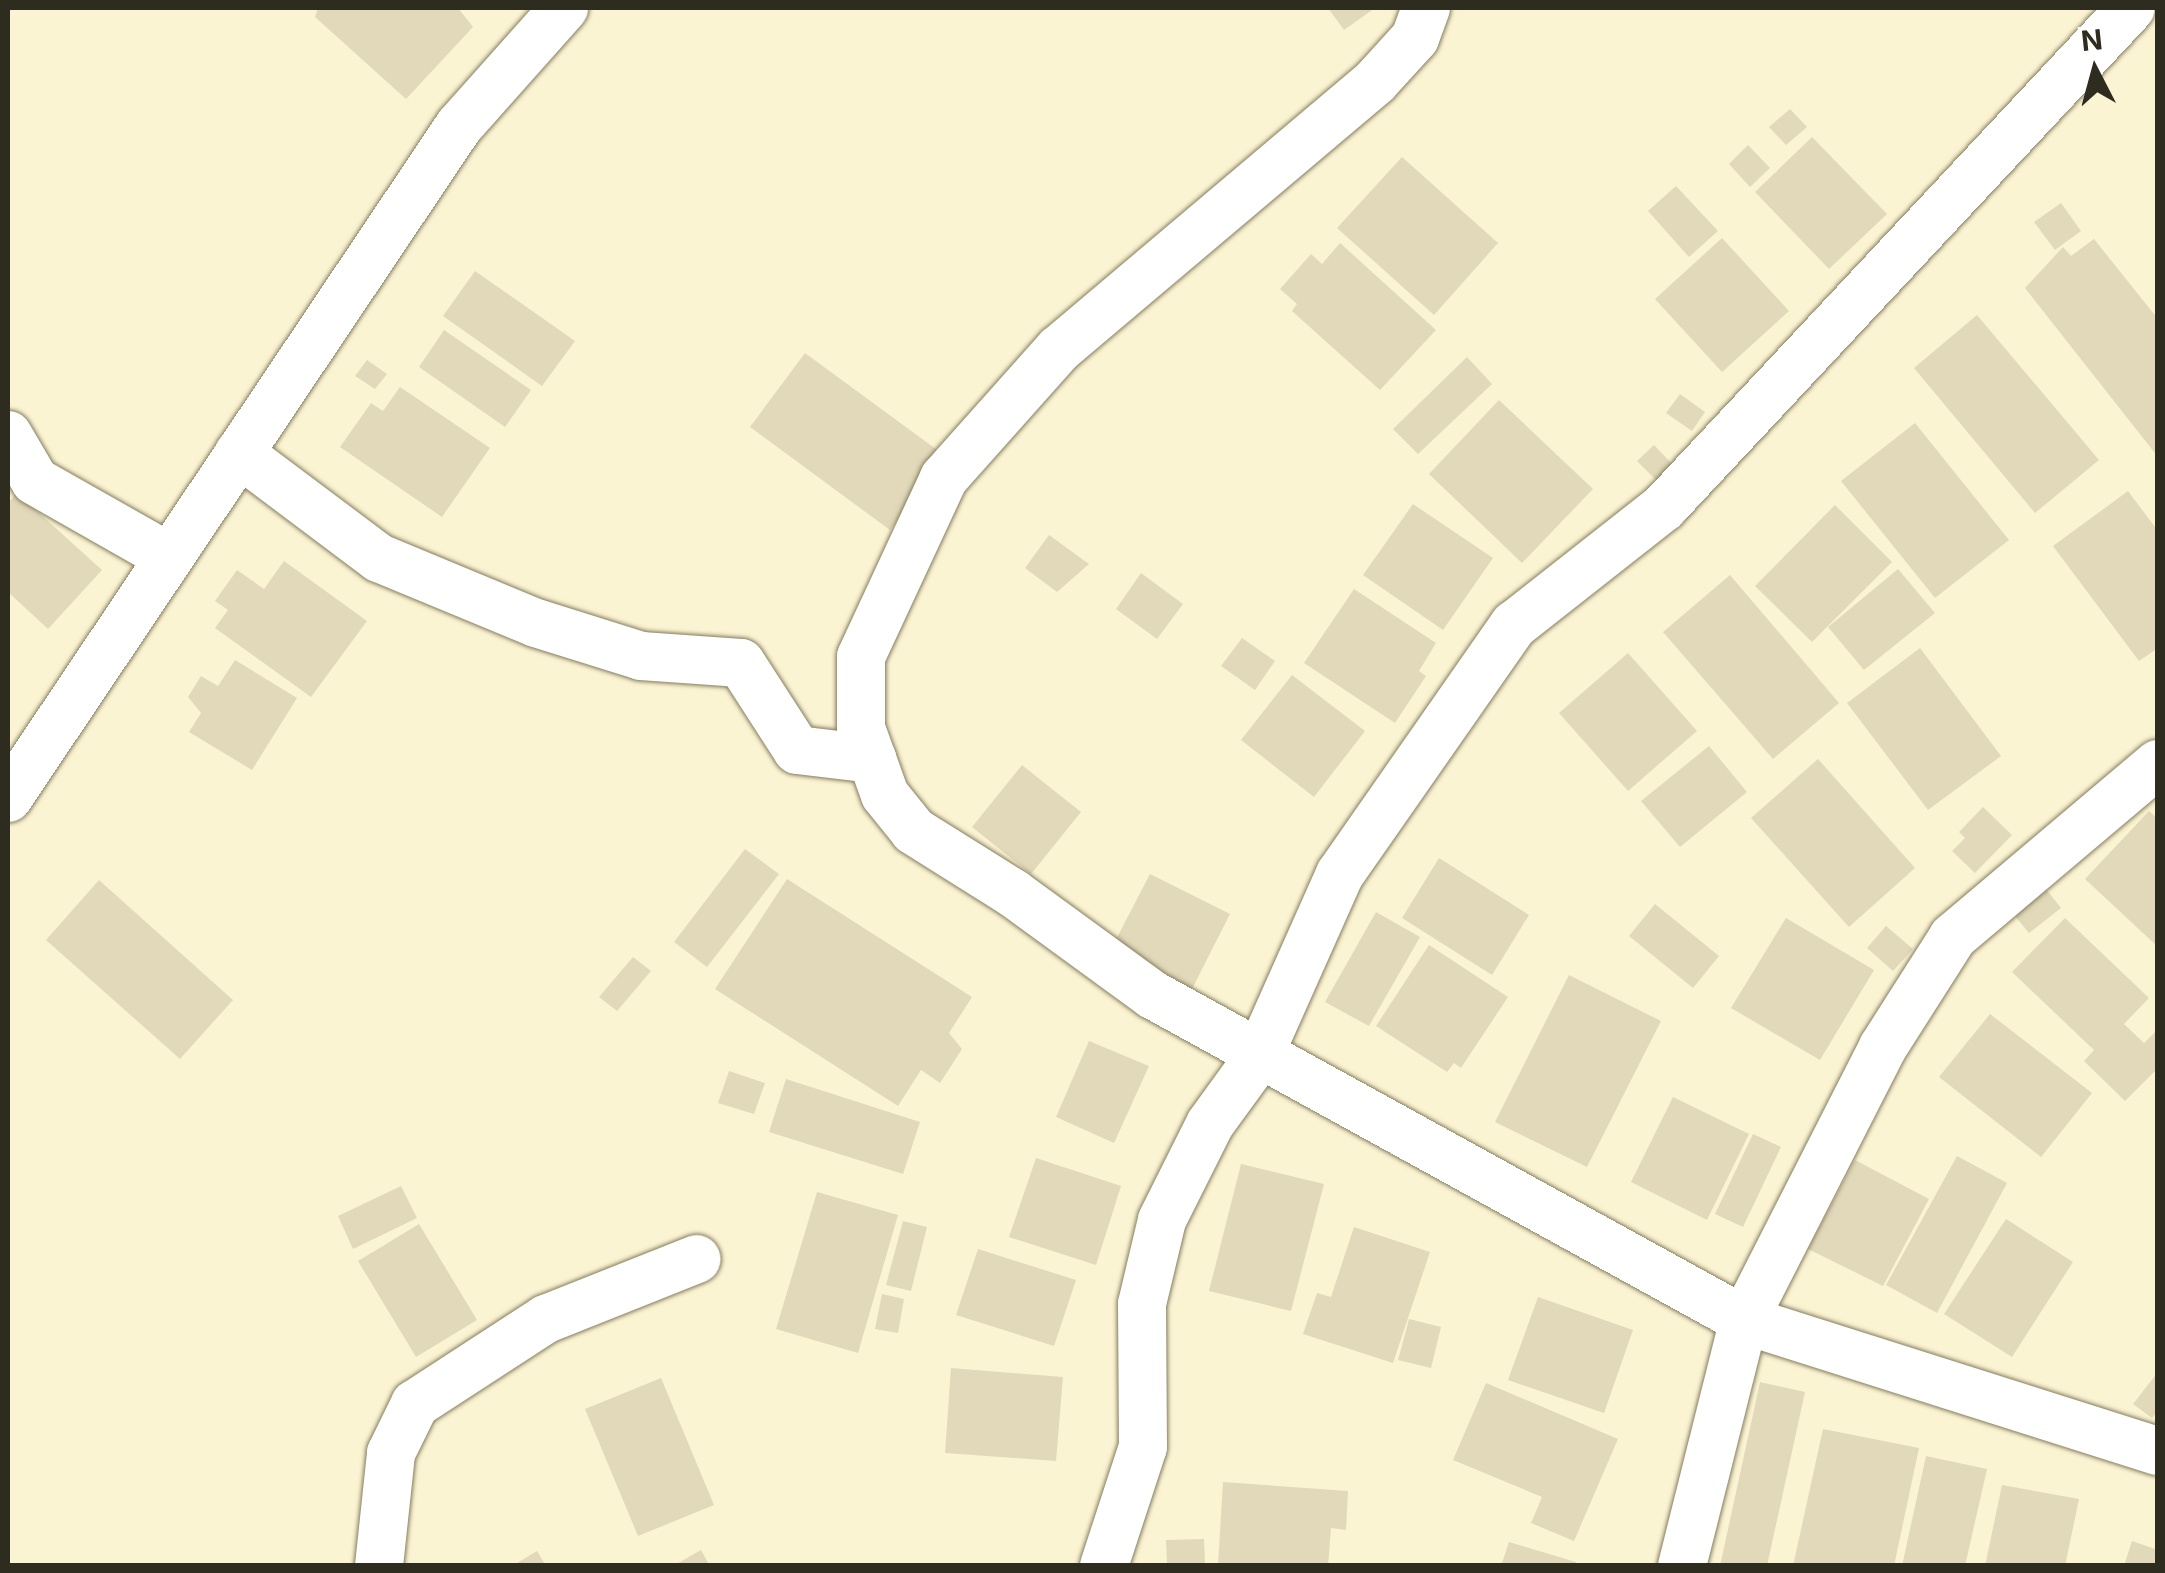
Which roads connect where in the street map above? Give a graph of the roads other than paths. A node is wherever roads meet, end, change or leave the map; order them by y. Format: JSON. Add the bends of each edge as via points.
{"nodes":[{"id":1,"x":564,"y":8,"type":"edge"},
{"id":2,"x":1426,"y":8,"type":"edge"},
{"id":3,"x":2130,"y":8,"type":"edge"},
{"id":4,"x":8,"y":435,"type":"edge"},
{"id":5,"x":239,"y":453,"type":"junction"},
{"id":6,"x":151,"y":547,"type":"dead end"},
{"id":7,"x":872,"y":759,"type":"junction"},
{"id":8,"x":2158,"y":764,"type":"edge"},
{"id":9,"x":8,"y":798,"type":"edge"},
{"id":10,"x":1258,"y":1058,"type":"junction"},
{"id":11,"x":698,"y":1259,"type":"dead end"},
{"id":12,"x":1744,"y":1320,"type":"junction"},
{"id":13,"x":2158,"y":1451,"type":"edge"},
{"id":14,"x":379,"y":1566,"type":"edge"},
{"id":15,"x":1104,"y":1566,"type":"edge"},
{"id":16,"x":1682,"y":1566,"type":"edge"}],
"edges":[{"from":1,"to":5,"type":"street","via":[[459,126]]},
{"from":2,"to":7,"type":"street","via":[[1415,38],[1375,82],[1059,349],[944,478],[861,657],[861,728]]},
{"from":3,"to":10,"type":"street","via":[[1664,507],[1514,625],[1340,874]]},
{"from":4,"to":6,"type":"street","via":[[35,481]]},
{"from":5,"to":7,"type":"street","via":[[379,558],[536,623],[640,656],[742,663],[797,750]]},
{"from":5,"to":9,"type":"street"},
{"from":7,"to":10,"type":"street","via":[[885,795],[914,832],[1014,893],[1153,995]]},
{"from":8,"to":12,"type":"street","via":[[1953,937],[1883,1046]]},
{"from":10,"to":12,"type":"street"},
{"from":10,"to":15,"type":"street","via":[[1210,1124],[1148,1262],[1143,1447]]},
{"from":11,"to":14,"type":"street","via":[[546,1319],[415,1404],[391,1453]]},
{"from":12,"to":13,"type":"street"},
{"from":12,"to":16,"type":"street"}]}
